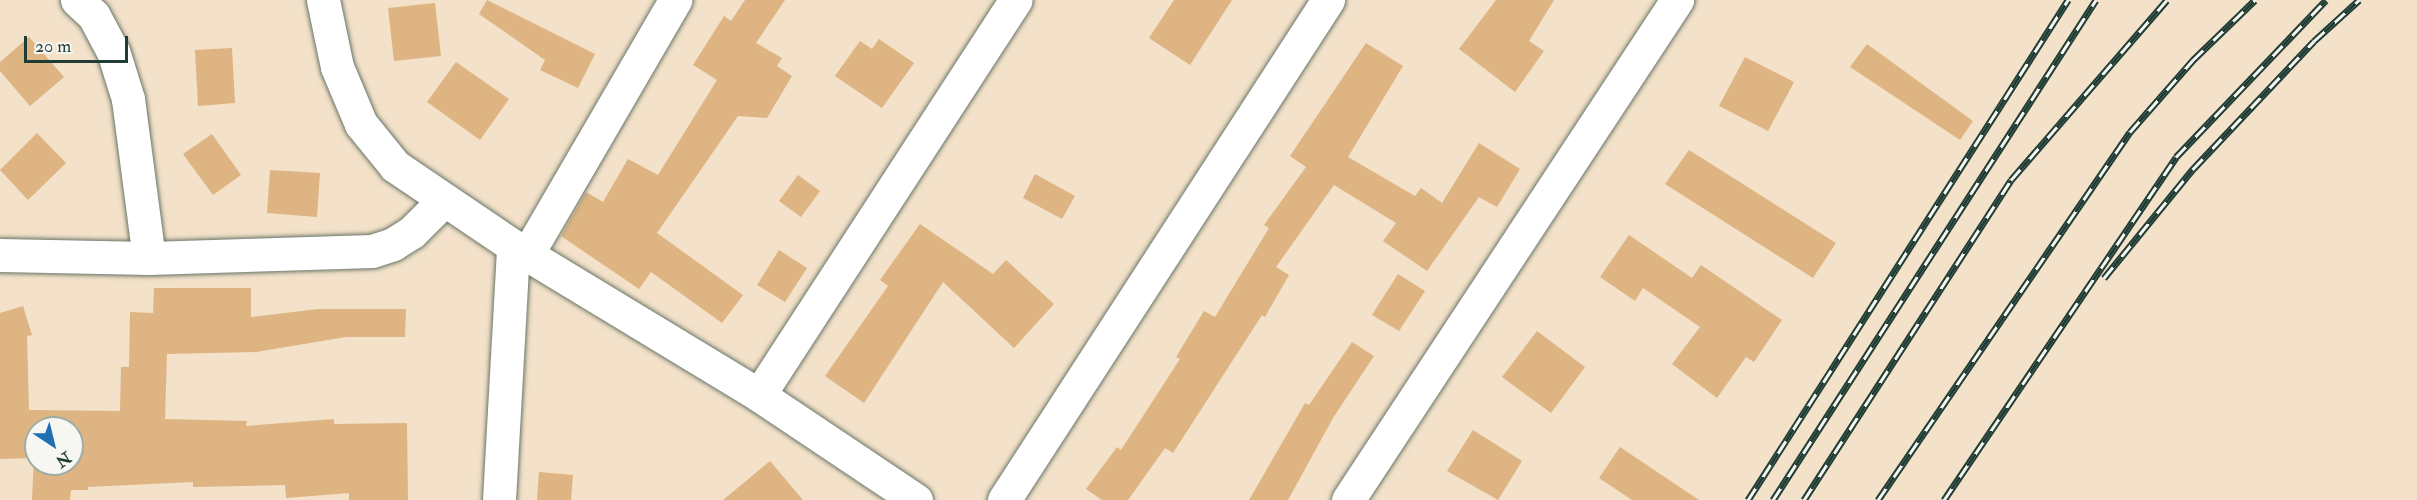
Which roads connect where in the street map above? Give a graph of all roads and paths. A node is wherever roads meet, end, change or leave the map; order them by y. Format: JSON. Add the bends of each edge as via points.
{"nodes":[{"id":1,"x":77,"y":0,"type":"edge"},
{"id":2,"x":323,"y":0,"type":"edge"},
{"id":3,"x":675,"y":0,"type":"edge"},
{"id":4,"x":1016,"y":0,"type":"edge"},
{"id":5,"x":1328,"y":0,"type":"edge"},
{"id":6,"x":1677,"y":0,"type":"edge"},
{"id":7,"x":443,"y":201,"type":"junction"},
{"id":8,"x":520,"y":249,"type":"junction"},
{"id":9,"x":0,"y":255,"type":"edge"},
{"id":10,"x":148,"y":258,"type":"junction"},
{"id":11,"x":759,"y":395,"type":"junction"},
{"id":12,"x":499,"y":500,"type":"edge"},
{"id":13,"x":916,"y":500,"type":"edge"},
{"id":14,"x":1004,"y":500,"type":"edge"},
{"id":15,"x":1348,"y":500,"type":"edge"}],
"edges":[{"from":1,"to":10,"type":"street","via":[[94,16],[113,51],[128,99]]},
{"from":2,"to":7,"type":"street","via":[[336,67],[361,124],[395,166]]},
{"from":3,"to":8,"type":"street"},
{"from":4,"to":11,"type":"street"},
{"from":5,"to":14,"type":"street"},
{"from":6,"to":15,"type":"street"},
{"from":7,"to":8,"type":"street"},
{"from":7,"to":10,"type":"street","via":[[412,232],[372,251]]},
{"from":8,"to":11,"type":"street"},
{"from":8,"to":12,"type":"street"},
{"from":9,"to":10,"type":"street"},
{"from":11,"to":13,"type":"street"}]}
